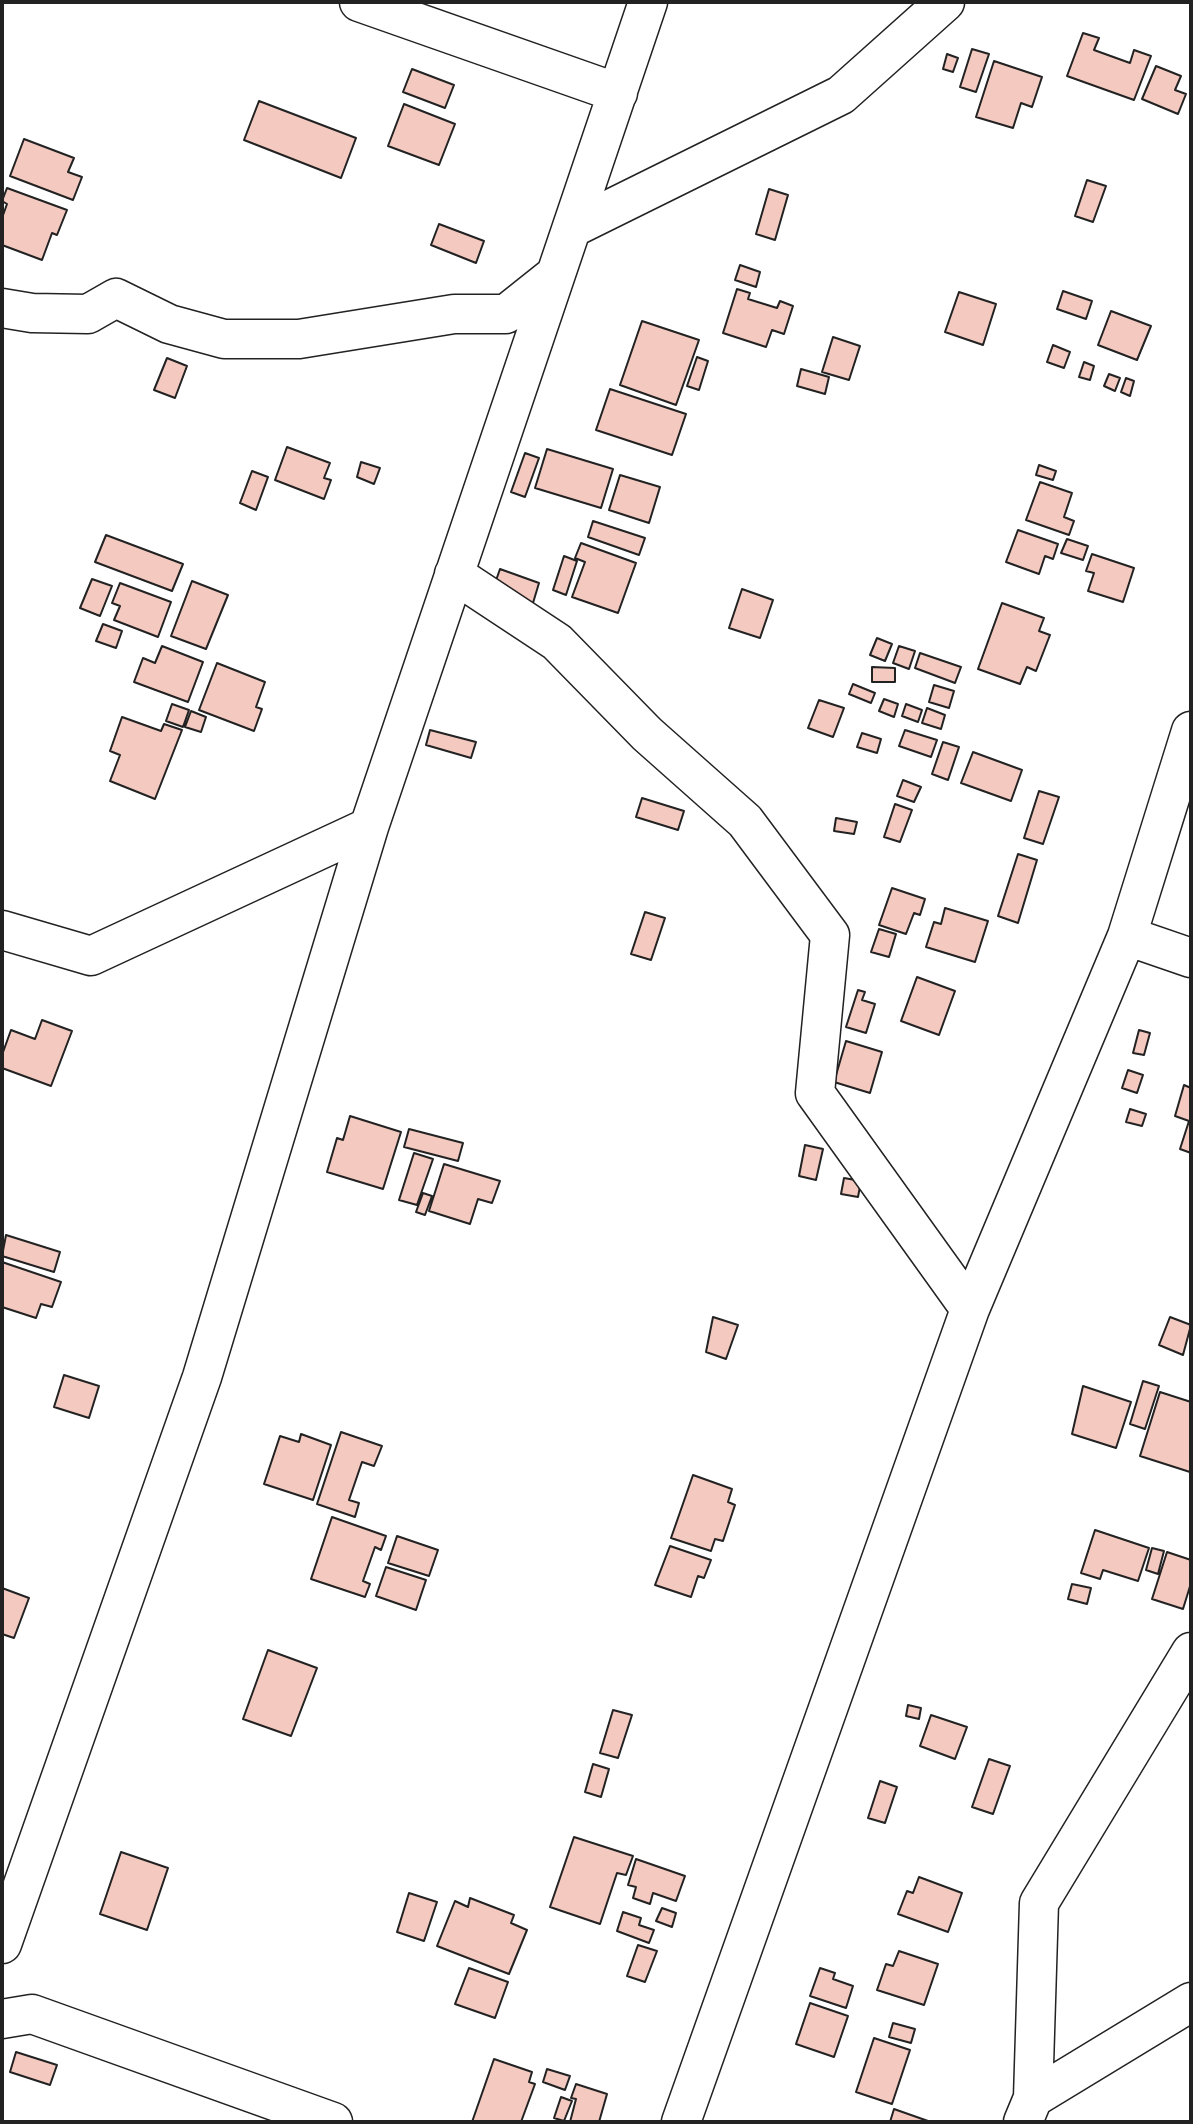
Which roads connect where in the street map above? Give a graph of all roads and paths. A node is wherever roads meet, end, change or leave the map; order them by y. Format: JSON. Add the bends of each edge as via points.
{"nodes":[{"id":1,"x":359,"y":2,"type":"edge"},
{"id":2,"x":648,"y":2,"type":"edge"},
{"id":3,"x":945,"y":2,"type":"edge"},
{"id":4,"x":618,"y":93,"type":"junction"},
{"id":5,"x":572,"y":228,"type":"junction"},
{"id":6,"x":555,"y":275,"type":"junction"},
{"id":7,"x":2,"y":308,"type":"edge"},
{"id":8,"x":454,"y":574,"type":"junction"},
{"id":9,"x":1191,"y":731,"type":"edge"},
{"id":10,"x":369,"y":827,"type":"junction"},
{"id":11,"x":2,"y":930,"type":"edge"},
{"id":12,"x":1127,"y":936,"type":"junction"},
{"id":13,"x":1191,"y":958,"type":"edge"},
{"id":14,"x":970,"y":1309,"type":"junction"},
{"id":15,"x":1191,"y":1652,"type":"edge"},
{"id":16,"x":2,"y":1944,"type":"edge"},
{"id":17,"x":1191,"y":2002,"type":"edge"},
{"id":18,"x":2,"y":2019,"type":"edge"},
{"id":19,"x":1028,"y":2110,"type":"edge"},
{"id":20,"x":333,"y":2122,"type":"edge"},
{"id":21,"x":681,"y":2122,"type":"edge"}],
"edges":[{"from":1,"to":4,"type":"street"},
{"from":2,"to":4,"type":"street"},
{"from":3,"to":5,"type":"street","via":[[841,95]]},
{"from":4,"to":5,"type":"street"},
{"from":5,"to":6,"type":"street"},
{"from":6,"to":7,"type":"street","via":[[506,314],[454,314],[299,339],[224,339],[169,324],[116,298],[88,314]]},
{"from":6,"to":8,"type":"street"},
{"from":8,"to":10,"type":"street"},
{"from":8,"to":14,"type":"street","via":[[557,642],[647,734],[745,821],[830,935],[816,1093]]},
{"from":9,"to":12,"type":"street"},
{"from":10,"to":11,"type":"street","via":[[91,956]]},
{"from":10,"to":16,"type":"street","via":[[202,1377]]},
{"from":12,"to":13,"type":"street"},
{"from":12,"to":14,"type":"street"},
{"from":14,"to":21,"type":"street"},
{"from":15,"to":19,"type":"street","via":[[1039,1903]]},
{"from":17,"to":19,"type":"street"},
{"from":18,"to":20,"type":"street","via":[[32,2014]]}]}
